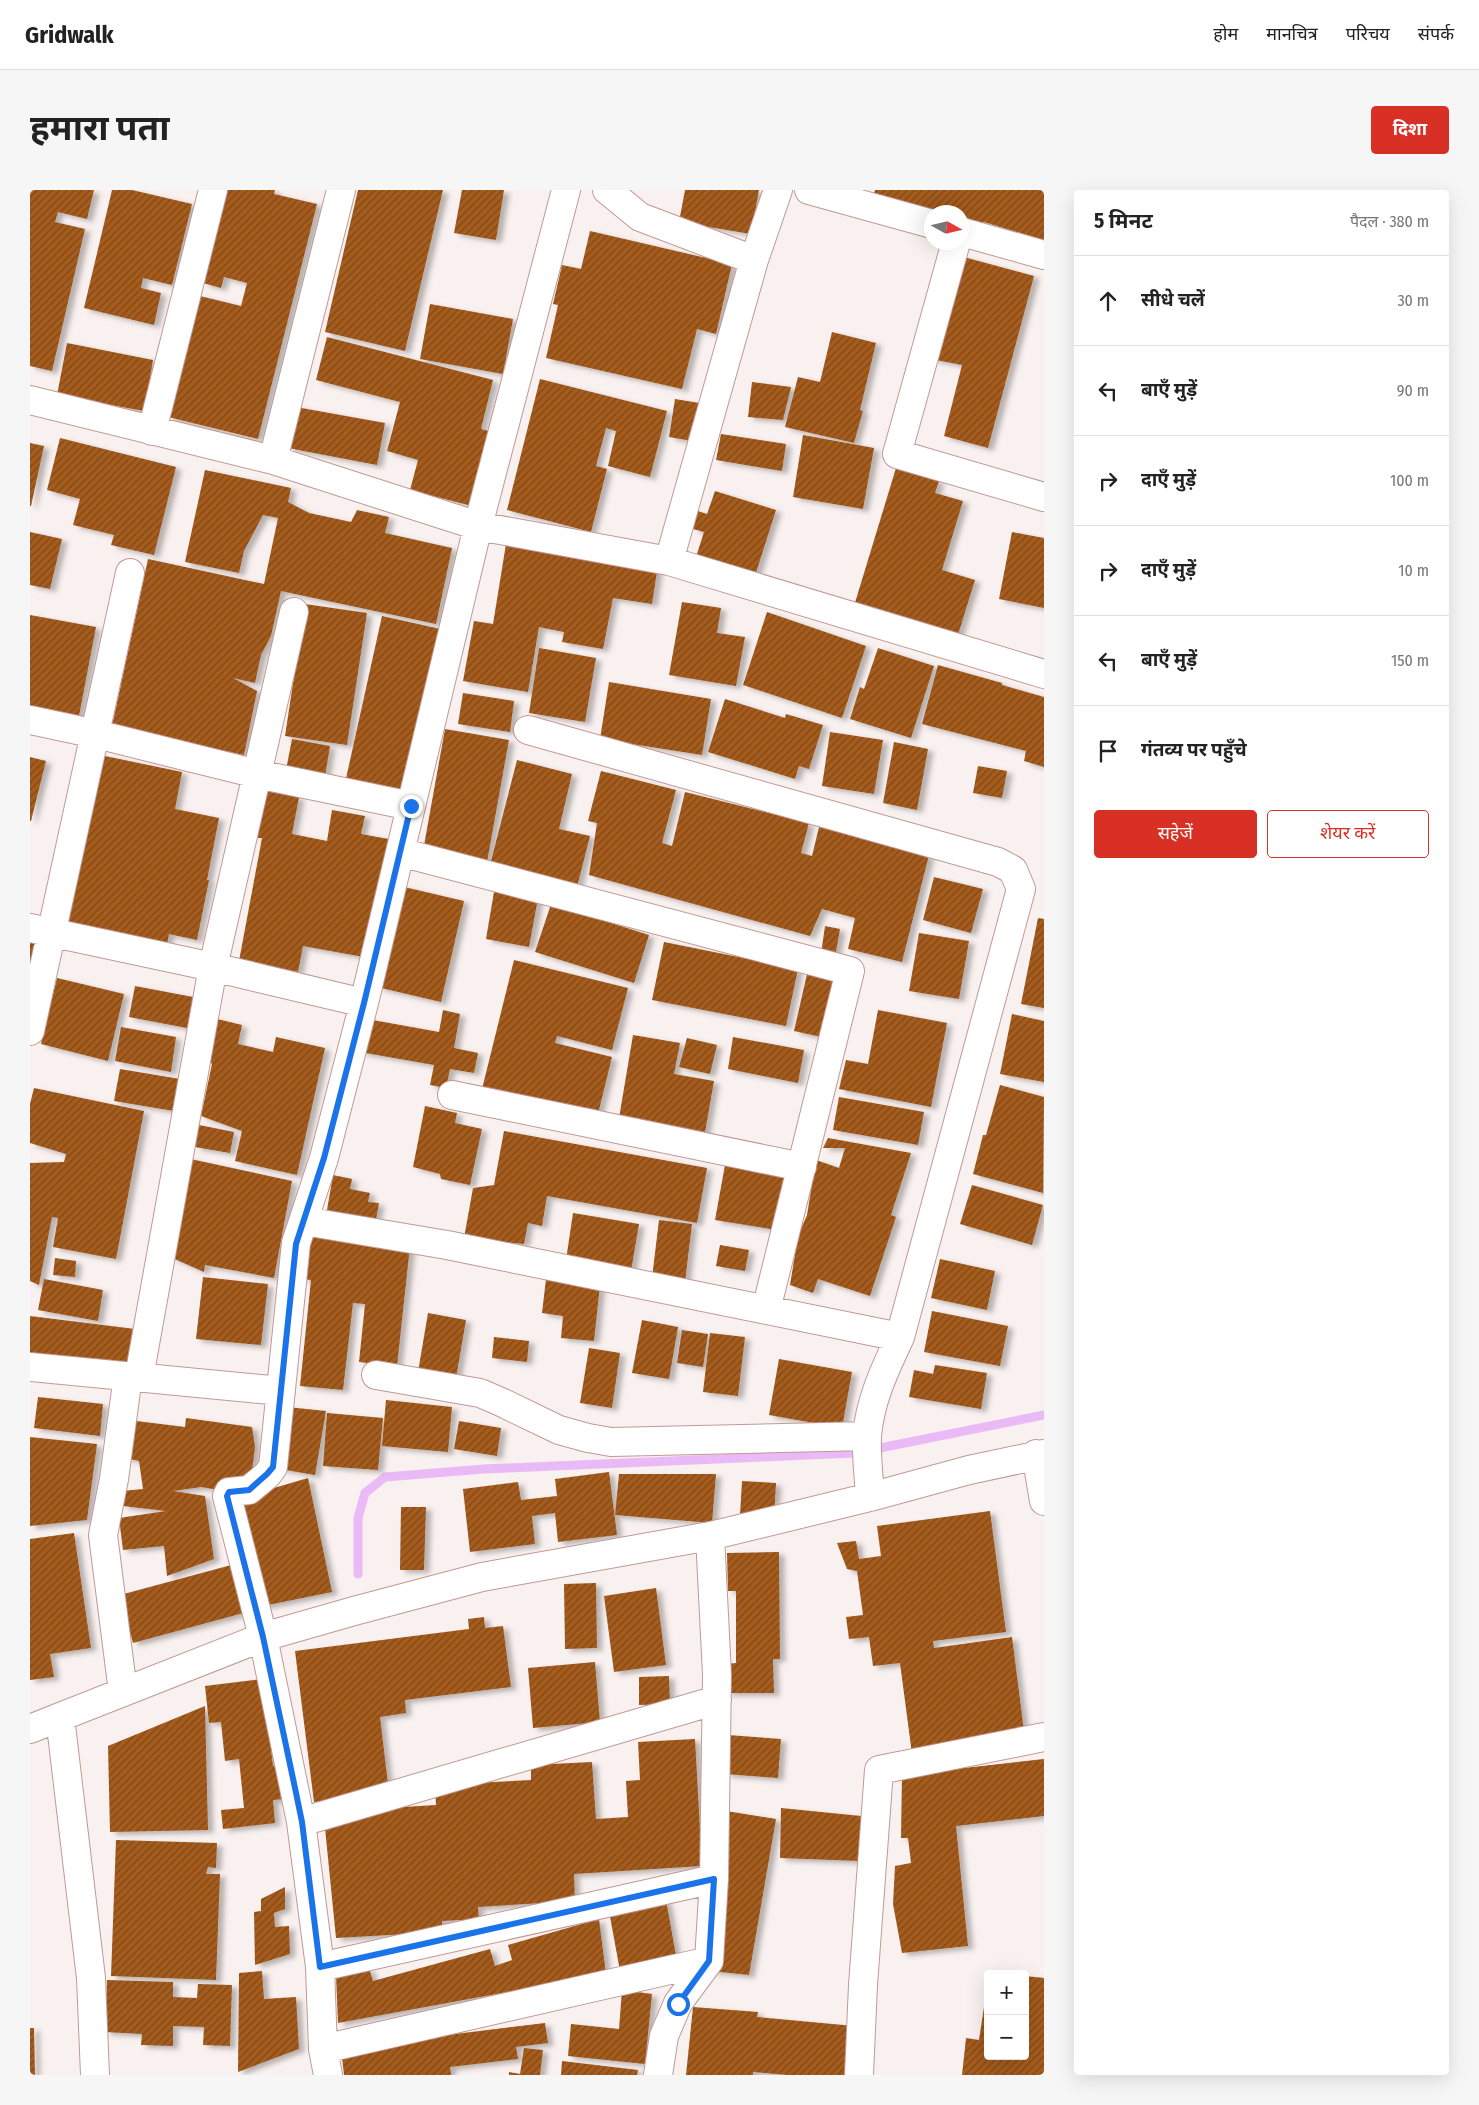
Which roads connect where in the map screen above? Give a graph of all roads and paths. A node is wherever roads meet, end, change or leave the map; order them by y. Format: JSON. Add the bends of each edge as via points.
{"nodes":[{"id":1,"x":213,"y":190,"type":"edge"},
{"id":2,"x":341,"y":190,"type":"edge"},
{"id":3,"x":566,"y":190,"type":"edge"},
{"id":4,"x":607,"y":190,"type":"edge"},
{"id":5,"x":778,"y":190,"type":"edge"},
{"id":6,"x":809,"y":190,"type":"edge"},
{"id":7,"x":924,"y":222,"type":"edge"},
{"id":8,"x":969,"y":234,"type":"edge"},
{"id":9,"x":954,"y":250,"type":"edge"},
{"id":10,"x":1044,"y":255,"type":"edge"},
{"id":11,"x":754,"y":260,"type":"junction"},
{"id":12,"x":30,"y":400,"type":"edge"},
{"id":13,"x":152,"y":431,"type":"junction"},
{"id":14,"x":273,"y":460,"type":"junction"},
{"id":15,"x":1044,"y":497,"type":"edge"},
{"id":16,"x":478,"y":526,"type":"junction"},
{"id":17,"x":669,"y":561,"type":"junction"},
{"id":18,"x":130,"y":573,"type":"dead end"},
{"id":19,"x":294,"y":612,"type":"dead end"},
{"id":20,"x":1044,"y":674,"type":"edge"},
{"id":21,"x":30,"y":720,"type":"edge"},
{"id":22,"x":528,"y":730,"type":"dead end"},
{"id":23,"x":96,"y":734,"type":"junction"},
{"id":24,"x":257,"y":774,"type":"junction"},
{"id":25,"x":411,"y":806,"type":"junction"},
{"id":26,"x":400,"y":852,"type":"junction"},
{"id":27,"x":40,"y":931,"type":"edge"},
{"id":28,"x":214,"y":967,"type":"junction"},
{"id":29,"x":364,"y":1003,"type":"junction"},
{"id":30,"x":30,"y":1031,"type":"edge"},
{"id":31,"x":452,"y":1095,"type":"dead end"},
{"id":32,"x":802,"y":1167,"type":"junction"},
{"id":33,"x":304,"y":1221,"type":"junction"},
{"id":34,"x":766,"y":1310,"type":"junction"},
{"id":35,"x":900,"y":1337,"type":"junction"},
{"id":36,"x":30,"y":1367,"type":"edge"},
{"id":37,"x":376,"y":1374,"type":"dead end"},
{"id":38,"x":134,"y":1377,"type":"junction"},
{"id":39,"x":281,"y":1391,"type":"junction"},
{"id":40,"x":867,"y":1436,"type":"junction"},
{"id":41,"x":1040,"y":1454,"type":"edge"},
{"id":42,"x":870,"y":1497,"type":"junction"},
{"id":43,"x":1044,"y":1502,"type":"edge"},
{"id":44,"x":710,"y":1536,"type":"junction"},
{"id":45,"x":263,"y":1637,"type":"junction"},
{"id":46,"x":124,"y":1692,"type":"junction"},
{"id":47,"x":717,"y":1700,"type":"junction"},
{"id":48,"x":60,"y":1717,"type":"junction"},
{"id":49,"x":30,"y":1729,"type":"edge"},
{"id":50,"x":1044,"y":1737,"type":"edge"},
{"id":51,"x":302,"y":1822,"type":"junction"},
{"id":52,"x":714,"y":1879,"type":"junction"},
{"id":53,"x":709,"y":1961,"type":"junction"},
{"id":54,"x":320,"y":1967,"type":"junction"},
{"id":55,"x":326,"y":2062,"type":"edge"},
{"id":56,"x":95,"y":2075,"type":"edge"},
{"id":57,"x":658,"y":2075,"type":"edge"},
{"id":58,"x":859,"y":2075,"type":"edge"}],
"edges":[{"from":1,"to":13,"type":"street"},
{"from":2,"to":14,"type":"street"},
{"from":3,"to":16,"type":"street"},
{"from":4,"to":11,"type":"street","via":[[640,218]]},
{"from":5,"to":11,"type":"street"},
{"from":6,"to":7,"type":"street"},
{"from":8,"to":10,"type":"street"},
{"from":9,"to":15,"type":"street","via":[[897,454]]},
{"from":11,"to":17,"type":"street"},
{"from":12,"to":13,"type":"street"},
{"from":13,"to":14,"type":"street"},
{"from":14,"to":16,"type":"street"},
{"from":16,"to":17,"type":"street"},
{"from":16,"to":25,"type":"street"},
{"from":17,"to":20,"type":"street"},
{"from":18,"to":23,"type":"street"},
{"from":19,"to":24,"type":"street"},
{"from":21,"to":23,"type":"street"},
{"from":22,"to":35,"type":"street","via":[[998,862],[1013,870],[1021,889]]},
{"from":23,"to":24,"type":"street"},
{"from":23,"to":27,"type":"street"},
{"from":24,"to":25,"type":"street"},
{"from":24,"to":28,"type":"street"},
{"from":25,"to":26,"type":"street"},
{"from":26,"to":29,"type":"street"},
{"from":26,"to":32,"type":"street","via":[[850,971]]},
{"from":27,"to":28,"type":"street"},
{"from":27,"to":30,"type":"street"},
{"from":28,"to":29,"type":"street"},
{"from":28,"to":38,"type":"street"},
{"from":29,"to":33,"type":"street","via":[[324,1158]]},
{"from":31,"to":32,"type":"street"},
{"from":32,"to":34,"type":"street"},
{"from":33,"to":34,"type":"street","via":[[447,1245]]},
{"from":33,"to":39,"type":"street","via":[[296,1244]]},
{"from":34,"to":35,"type":"street"},
{"from":35,"to":40,"type":"street","via":[[882,1375]]},
{"from":36,"to":38,"type":"street"},
{"from":37,"to":40,"type":"street","via":[[480,1393],[559,1430],[610,1442]]},
{"from":38,"to":39,"type":"street"},
{"from":38,"to":46,"type":"street","via":[[103,1535]]},
{"from":39,"to":45,"type":"street","via":[[273,1467],[249,1490],[229,1492],[227,1496]]},
{"from":40,"to":42,"type":"street"},
{"from":41,"to":42,"type":"street"},
{"from":41,"to":43,"type":"street"},
{"from":42,"to":44,"type":"street"},
{"from":44,"to":45,"type":"street","via":[[482,1577]]},
{"from":44,"to":47,"type":"street"},
{"from":45,"to":46,"type":"street"},
{"from":45,"to":51,"type":"street"},
{"from":46,"to":48,"type":"street"},
{"from":47,"to":51,"type":"street"},
{"from":47,"to":52,"type":"street"},
{"from":48,"to":49,"type":"street"},
{"from":48,"to":56,"type":"street","via":[[91,1978]]},
{"from":50,"to":58,"type":"street","via":[[879,1770]]},
{"from":51,"to":54,"type":"street"},
{"from":52,"to":53,"type":"street"},
{"from":52,"to":54,"type":"street"},
{"from":53,"to":55,"type":"street"},
{"from":53,"to":57,"type":"street","via":[[678,2004],[664,2036]]},
{"from":54,"to":55,"type":"street"}]}
